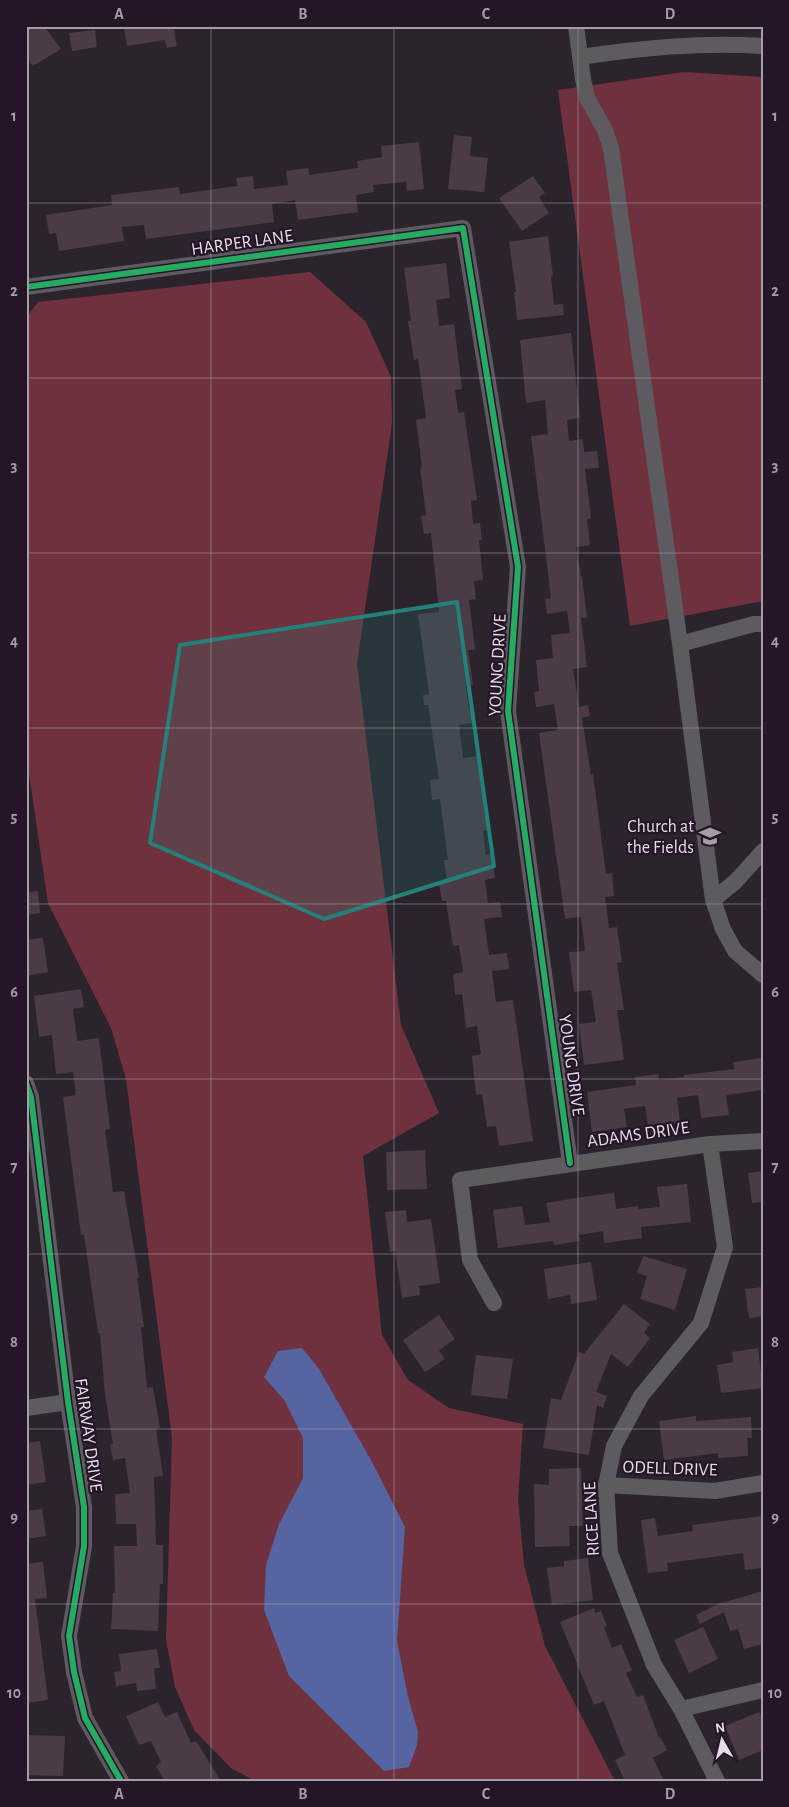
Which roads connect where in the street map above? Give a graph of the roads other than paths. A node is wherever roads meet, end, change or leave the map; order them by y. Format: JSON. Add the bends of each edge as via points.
{"nodes":[{"id":1,"x":576,"y":26,"type":"edge"},
{"id":2,"x":763,"y":46,"type":"edge"},
{"id":3,"x":580,"y":57,"type":"junction"},
{"id":4,"x":463,"y":228,"type":"joint"},
{"id":5,"x":26,"y":287,"type":"edge"},
{"id":6,"x":763,"y":624,"type":"edge"},
{"id":7,"x":680,"y":644,"type":"junction"},
{"id":8,"x":763,"y":851,"type":"edge"},
{"id":9,"x":713,"y":900,"type":"junction"},
{"id":10,"x":763,"y":974,"type":"edge"},
{"id":11,"x":26,"y":1083,"type":"edge"},
{"id":12,"x":763,"y":1141,"type":"edge"},
{"id":13,"x":710,"y":1144,"type":"junction"},
{"id":14,"x":570,"y":1164,"type":"junction"},
{"id":15,"x":494,"y":1303,"type":"dead end"},
{"id":16,"x":68,"y":1402,"type":"junction"},
{"id":17,"x":26,"y":1408,"type":"edge"},
{"id":18,"x":763,"y":1483,"type":"edge"},
{"id":19,"x":606,"y":1486,"type":"junction"},
{"id":20,"x":763,"y":1690,"type":"edge"},
{"id":21,"x":681,"y":1709,"type":"junction"},
{"id":22,"x":121,"y":1781,"type":"edge"},
{"id":23,"x":717,"y":1781,"type":"edge"}],
"edges":[{"from":1,"to":3,"type":"street"},
{"from":2,"to":3,"type":"street","via":[[728,43],[650,47]]},
{"from":3,"to":7,"type":"street","via":[[587,98],[611,148]]},
{"from":4,"to":5,"type":"street","name":"HARPER LANE"},
{"from":4,"to":14,"type":"street","name":"YOUNG DRIVE","via":[[518,568],[508,711]]},
{"from":6,"to":7,"type":"street"},
{"from":7,"to":9,"type":"street"},
{"from":8,"to":9,"type":"street","via":[[736,881]]},
{"from":9,"to":10,"type":"street","via":[[723,929],[736,950]]},
{"from":11,"to":16,"type":"street","name":"FAIRWAY DRIVE","via":[[31,1097]]},
{"from":12,"to":13,"type":"street","name":"ADAMS DRIVE"},
{"from":13,"to":14,"type":"street","name":"ADAMS DRIVE"},
{"from":13,"to":19,"type":"street","name":"RICE LANE","via":[[725,1247],[701,1323],[640,1396],[614,1446]]},
{"from":14,"to":15,"type":"street","name":"ADAMS DRIVE","via":[[460,1180],[470,1260]]},
{"from":16,"to":17,"type":"street"},
{"from":16,"to":22,"type":"street","name":"FAIRWAY DRIVE","via":[[84,1507],[84,1546],[69,1636],[74,1672],[85,1718]]},
{"from":18,"to":19,"type":"street","name":"ODELL DRIVE","via":[[715,1491]]},
{"from":19,"to":21,"type":"street","name":"RICE LANE","via":[[610,1553],[654,1665]]},
{"from":20,"to":21,"type":"street"},
{"from":21,"to":23,"type":"street","name":"RICE LANE"}]}
